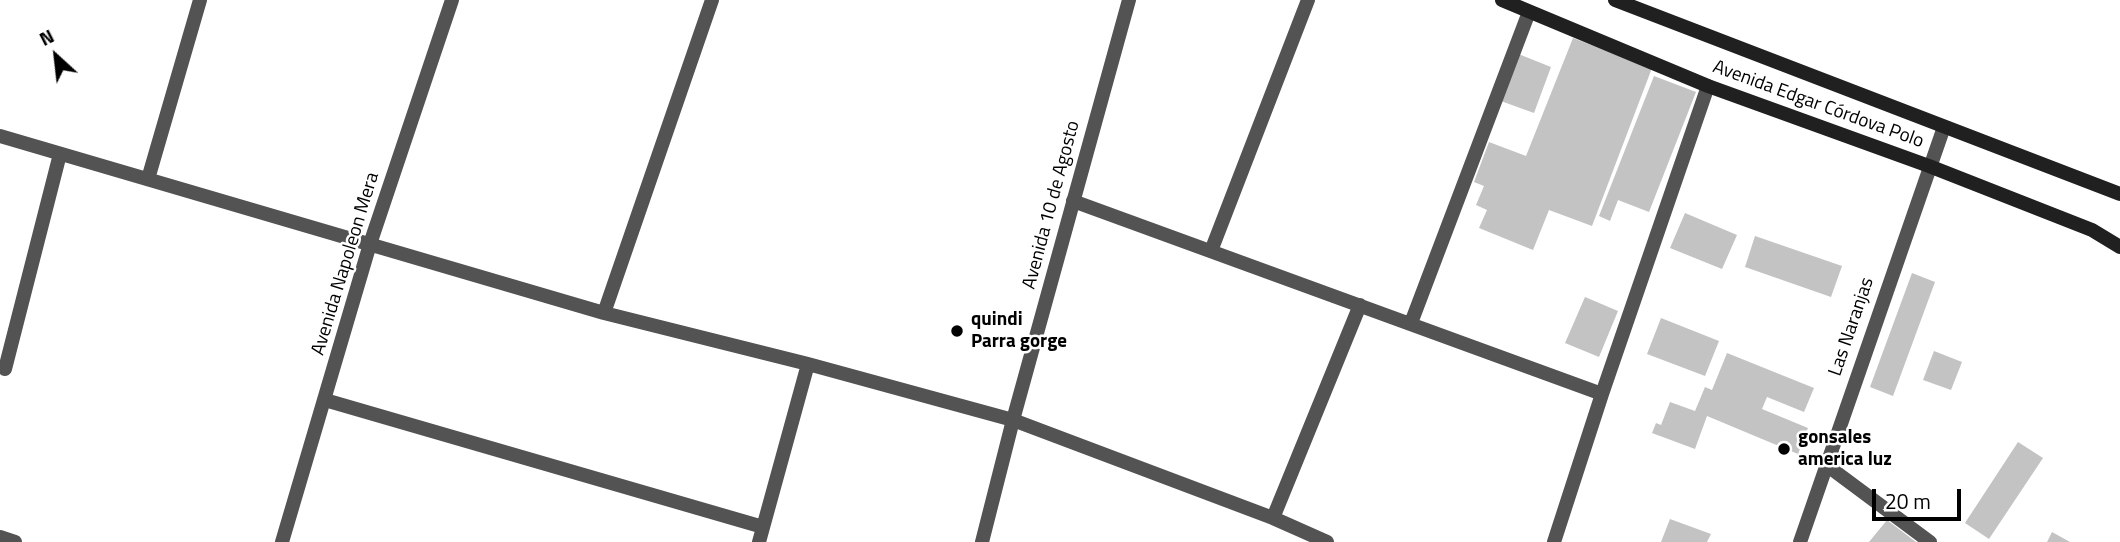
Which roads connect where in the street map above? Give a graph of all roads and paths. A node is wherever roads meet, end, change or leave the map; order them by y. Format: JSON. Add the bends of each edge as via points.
{"nodes":[{"id":1,"x":200,"y":0,"type":"edge"},
{"id":2,"x":452,"y":0,"type":"edge"},
{"id":3,"x":712,"y":0,"type":"edge"},
{"id":4,"x":1129,"y":0,"type":"edge"},
{"id":5,"x":1308,"y":0,"type":"edge"},
{"id":6,"x":1502,"y":0,"type":"edge"},
{"id":7,"x":1615,"y":0,"type":"edge"},
{"id":8,"x":1529,"y":12,"type":"junction"},
{"id":9,"x":1708,"y":86,"type":"junction"},
{"id":10,"x":1944,"y":127,"type":"junction"},
{"id":11,"x":0,"y":136,"type":"edge"},
{"id":12,"x":61,"y":154,"type":"junction"},
{"id":13,"x":1929,"y":166,"type":"junction"},
{"id":14,"x":148,"y":179,"type":"junction"},
{"id":15,"x":2120,"y":194,"type":"edge"},
{"id":16,"x":1073,"y":201,"type":"junction"},
{"id":17,"x":370,"y":244,"type":"junction"},
{"id":18,"x":2120,"y":247,"type":"edge"},
{"id":19,"x":1211,"y":251,"type":"junction"},
{"id":20,"x":1360,"y":305,"type":"junction"},
{"id":21,"x":604,"y":313,"type":"junction"},
{"id":22,"x":1411,"y":323,"type":"junction"},
{"id":23,"x":808,"y":365,"type":"junction"},
{"id":24,"x":5,"y":369,"type":"dead end"},
{"id":25,"x":1602,"y":394,"type":"junction"},
{"id":26,"x":326,"y":400,"type":"junction"},
{"id":27,"x":1013,"y":420,"type":"junction"},
{"id":28,"x":1825,"y":464,"type":"junction"},
{"id":29,"x":1273,"y":518,"type":"junction"},
{"id":30,"x":761,"y":535,"type":"edge"},
{"id":31,"x":0,"y":537,"type":"edge"},
{"id":32,"x":15,"y":542,"type":"edge"},
{"id":33,"x":282,"y":542,"type":"edge"},
{"id":34,"x":982,"y":542,"type":"edge"},
{"id":35,"x":1327,"y":542,"type":"edge"},
{"id":36,"x":1554,"y":542,"type":"edge"},
{"id":37,"x":1800,"y":542,"type":"edge"},
{"id":38,"x":1930,"y":542,"type":"edge"}],
"edges":[{"from":1,"to":14,"type":"street"},
{"from":2,"to":17,"type":"street","name":"Avenida Napoleon Mera"},
{"from":3,"to":21,"type":"street"},
{"from":4,"to":16,"type":"street","name":"Avenida 10 de Agosto"},
{"from":5,"to":19,"type":"street"},
{"from":6,"to":8,"type":"main road","name":"Avenida Edgar Córdova Polo"},
{"from":7,"to":10,"type":"main road","name":"Avenida Edgar Córdova Polo"},
{"from":8,"to":9,"type":"main road","name":"Avenida Edgar Córdova Polo"},
{"from":8,"to":22,"type":"street"},
{"from":9,"to":13,"type":"main road","name":"Avenida Edgar Córdova Polo"},
{"from":9,"to":25,"type":"street"},
{"from":10,"to":13,"type":"street","name":"Las Naranjas"},
{"from":10,"to":15,"type":"main road","name":"Avenida Edgar Córdova Polo"},
{"from":11,"to":12,"type":"street"},
{"from":12,"to":14,"type":"street"},
{"from":12,"to":24,"type":"street"},
{"from":13,"to":18,"type":"main road","name":"Avenida Edgar Córdova Polo","via":[[2092,230]]},
{"from":13,"to":28,"type":"street","name":"Las Naranjas"},
{"from":14,"to":17,"type":"street"},
{"from":16,"to":19,"type":"street"},
{"from":16,"to":27,"type":"street","name":"Avenida 10 de Agosto"},
{"from":17,"to":21,"type":"street"},
{"from":17,"to":26,"type":"street","name":"Avenida Napoleon Mera"},
{"from":19,"to":20,"type":"street"},
{"from":20,"to":22,"type":"street"},
{"from":20,"to":29,"type":"street"},
{"from":21,"to":23,"type":"street"},
{"from":22,"to":25,"type":"street"},
{"from":23,"to":27,"type":"street"},
{"from":23,"to":30,"type":"street"},
{"from":25,"to":36,"type":"street"},
{"from":26,"to":30,"type":"street"},
{"from":26,"to":33,"type":"street","name":"Avenida Napoleon Mera"},
{"from":27,"to":29,"type":"street"},
{"from":27,"to":34,"type":"street","name":"Avenida 10 de Agosto"},
{"from":28,"to":37,"type":"street","name":"Las Naranjas"},
{"from":28,"to":38,"type":"street"},
{"from":29,"to":35,"type":"street"},
{"from":31,"to":32,"type":"street"}]}
